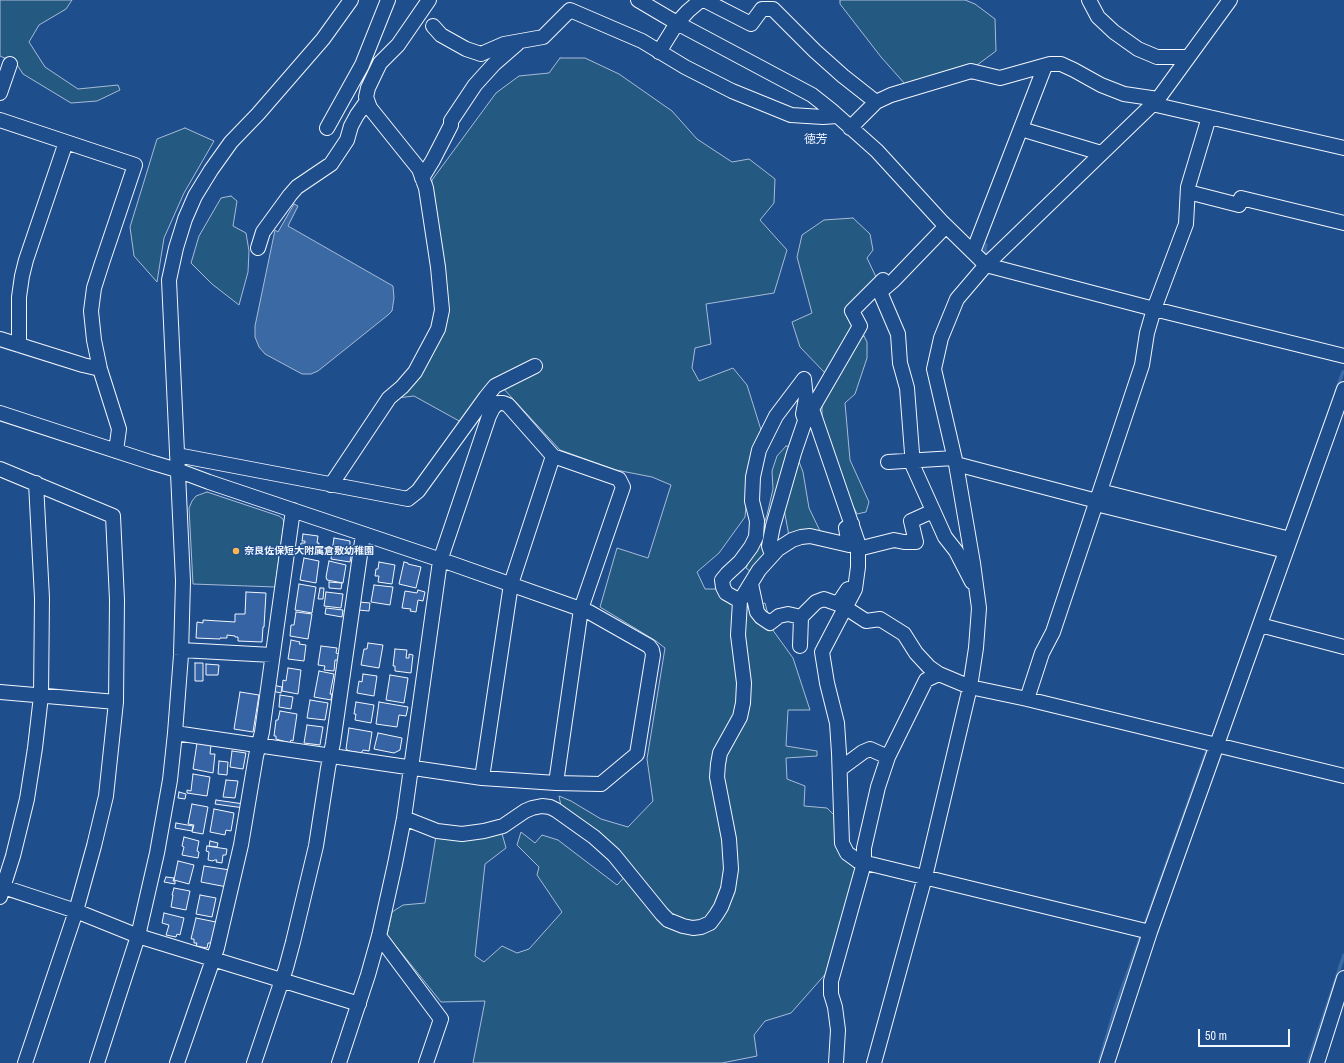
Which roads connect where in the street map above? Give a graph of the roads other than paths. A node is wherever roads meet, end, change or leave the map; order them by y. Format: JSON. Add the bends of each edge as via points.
{"nodes":[{"id":1,"x":351,"y":0,"type":"edge"},
{"id":2,"x":388,"y":0,"type":"edge"},
{"id":3,"x":429,"y":0,"type":"edge"},
{"id":4,"x":638,"y":0,"type":"edge"},
{"id":5,"x":701,"y":0,"type":"edge"},
{"id":6,"x":704,"y":0,"type":"edge"},
{"id":7,"x":1089,"y":0,"type":"edge"},
{"id":8,"x":1230,"y":0,"type":"edge"},
{"id":9,"x":572,"y":5,"type":"edge"},
{"id":10,"x":677,"y":23,"type":"junction"},
{"id":11,"x":433,"y":26,"type":"dead end"},
{"id":12,"x":519,"y":42,"type":"junction"},
{"id":13,"x":659,"y":52,"type":"junction"},
{"id":14,"x":1187,"y":57,"type":"junction"},
{"id":15,"x":10,"y":64,"type":"dead end"},
{"id":16,"x":1045,"y":66,"type":"junction"},
{"id":17,"x":0,"y":93,"type":"edge"},
{"id":18,"x":367,"y":101,"type":"junction"},
{"id":19,"x":876,"y":102,"type":"junction"},
{"id":20,"x":1155,"y":102,"type":"junction"},
{"id":21,"x":837,"y":116,"type":"junction"},
{"id":22,"x":1209,"y":117,"type":"junction"},
{"id":23,"x":0,"y":120,"type":"edge"},
{"id":24,"x":327,"y":128,"type":"dead end"},
{"id":25,"x":850,"y":128,"type":"junction"},
{"id":26,"x":1021,"y":129,"type":"junction"},
{"id":27,"x":66,"y":142,"type":"junction"},
{"id":28,"x":1344,"y":148,"type":"edge"},
{"id":29,"x":1101,"y":153,"type":"junction"},
{"id":30,"x":422,"y":178,"type":"junction"},
{"id":31,"x":1188,"y":192,"type":"junction"},
{"id":32,"x":1344,"y":223,"type":"edge"},
{"id":33,"x":944,"y":224,"type":"junction"},
{"id":34,"x":258,"y":248,"type":"dead end"},
{"id":35,"x":973,"y":252,"type":"junction"},
{"id":36,"x":986,"y":265,"type":"junction"},
{"id":37,"x":1154,"y":309,"type":"junction"},
{"id":38,"x":0,"y":338,"type":"edge"},
{"id":39,"x":19,"y":345,"type":"junction"},
{"id":40,"x":1344,"y":356,"type":"edge"},
{"id":41,"x":535,"y":366,"type":"dead end"},
{"id":42,"x":100,"y":369,"type":"junction"},
{"id":43,"x":1344,"y":389,"type":"edge"},
{"id":44,"x":491,"y":401,"type":"junction"},
{"id":45,"x":812,"y":409,"type":"junction"},
{"id":46,"x":0,"y":412,"type":"edge"},
{"id":47,"x":1339,"y":416,"type":"edge"},
{"id":48,"x":805,"y":421,"type":"junction"},
{"id":49,"x":116,"y":451,"type":"junction"},
{"id":50,"x":177,"y":455,"type":"junction"},
{"id":51,"x":554,"y":456,"type":"junction"},
{"id":52,"x":912,"y":460,"type":"junction"},
{"id":53,"x":955,"y":461,"type":"junction"},
{"id":54,"x":888,"y":462,"type":"dead end"},
{"id":55,"x":0,"y":468,"type":"edge"},
{"id":56,"x":178,"y":470,"type":"junction"},
{"id":57,"x":36,"y":483,"type":"junction"},
{"id":58,"x":331,"y":485,"type":"junction"},
{"id":59,"x":1098,"y":498,"type":"junction"},
{"id":60,"x":293,"y":510,"type":"junction"},
{"id":61,"x":933,"y":511,"type":"junction"},
{"id":62,"x":852,"y":524,"type":"junction"},
{"id":63,"x":363,"y":534,"type":"junction"},
{"id":64,"x":1284,"y":544,"type":"junction"},
{"id":65,"x":858,"y":549,"type":"junction"},
{"id":66,"x":772,"y":555,"type":"junction"},
{"id":67,"x":440,"y":561,"type":"junction"},
{"id":68,"x":857,"y":575,"type":"junction"},
{"id":69,"x":512,"y":584,"type":"junction"},
{"id":70,"x":751,"y":584,"type":"junction"},
{"id":71,"x":976,"y":589,"type":"junction"},
{"id":72,"x":740,"y":601,"type":"junction"},
{"id":73,"x":846,"y":608,"type":"junction"},
{"id":74,"x":581,"y":609,"type":"junction"},
{"id":75,"x":801,"y":617,"type":"junction"},
{"id":76,"x":1260,"y":625,"type":"junction"},
{"id":77,"x":800,"y":646,"type":"dead end"},
{"id":78,"x":1344,"y":647,"type":"edge"},
{"id":79,"x":181,"y":650,"type":"junction"},
{"id":80,"x":272,"y":655,"type":"junction"},
{"id":81,"x":939,"y":674,"type":"junction"},
{"id":82,"x":970,"y":687,"type":"junction"},
{"id":83,"x":0,"y":692,"type":"edge"},
{"id":84,"x":40,"y":696,"type":"junction"},
{"id":85,"x":1026,"y":699,"type":"junction"},
{"id":86,"x":116,"y":702,"type":"junction"},
{"id":87,"x":175,"y":733,"type":"junction"},
{"id":88,"x":1211,"y":744,"type":"junction"},
{"id":89,"x":259,"y":746,"type":"junction"},
{"id":90,"x":330,"y":756,"type":"junction"},
{"id":91,"x":888,"y":757,"type":"junction"},
{"id":92,"x":411,"y":768,"type":"junction"},
{"id":93,"x":840,"y":769,"type":"junction"},
{"id":94,"x":1344,"y":776,"type":"edge"},
{"id":95,"x":482,"y":778,"type":"junction"},
{"id":96,"x":556,"y":783,"type":"junction"},
{"id":97,"x":404,"y":818,"type":"junction"},
{"id":98,"x":864,"y":862,"type":"junction"},
{"id":99,"x":925,"y":877,"type":"junction"},
{"id":100,"x":1,"y":890,"type":"edge"},
{"id":101,"x":76,"y":911,"type":"junction"},
{"id":102,"x":1145,"y":931,"type":"junction"},
{"id":103,"x":138,"y":936,"type":"junction"},
{"id":104,"x":379,"y":936,"type":"junction"},
{"id":105,"x":213,"y":959,"type":"junction"},
{"id":106,"x":1344,"y":978,"type":"edge"},
{"id":107,"x":281,"y":981,"type":"junction"},
{"id":108,"x":359,"y":1004,"type":"junction"},
{"id":109,"x":24,"y":1063,"type":"edge"},
{"id":110,"x":97,"y":1063,"type":"edge"},
{"id":111,"x":177,"y":1063,"type":"edge"},
{"id":112,"x":254,"y":1063,"type":"edge"},
{"id":113,"x":339,"y":1063,"type":"edge"},
{"id":114,"x":426,"y":1063,"type":"edge"},
{"id":115,"x":836,"y":1063,"type":"edge"},
{"id":116,"x":874,"y":1063,"type":"edge"},
{"id":117,"x":1107,"y":1063,"type":"edge"},
{"id":118,"x":1317,"y":1063,"type":"edge"}],
"edges":[{"from":1,"to":50,"type":"street","via":[[323,39],[231,142],[195,196],[185,219],[168,280]]},
{"from":2,"to":24,"type":"street","via":[[362,65]]},
{"from":3,"to":18,"type":"street","via":[[398,45],[380,63],[368,88]]},
{"from":4,"to":10,"type":"street"},
{"from":5,"to":10,"type":"street"},
{"from":6,"to":19,"type":"street","via":[[750,24],[762,10],[773,9],[815,51]]},
{"from":7,"to":14,"type":"street","via":[[1098,17],[1138,49],[1157,57]]},
{"from":8,"to":14,"type":"street"},
{"from":9,"to":12,"type":"street","via":[[543,37]]},
{"from":9,"to":13,"type":"street"},
{"from":10,"to":13,"type":"street"},
{"from":10,"to":21,"type":"street","via":[[812,95]]},
{"from":11,"to":12,"type":"street","via":[[440,35],[481,54],[504,44]]},
{"from":12,"to":30,"type":"street","via":[[475,85],[451,121]]},
{"from":13,"to":21,"type":"street","via":[[732,91],[791,116]]},
{"from":14,"to":20,"type":"street"},
{"from":15,"to":17,"type":"street"},
{"from":16,"to":19,"type":"street","via":[[1000,78],[970,71]]},
{"from":16,"to":20,"type":"street","via":[[1061,64],[1101,85]]},
{"from":16,"to":26,"type":"street"},
{"from":18,"to":30,"type":"street","via":[[419,169]]},
{"from":18,"to":34,"type":"street","via":[[356,115],[347,140],[331,164],[290,195],[263,232]]},
{"from":19,"to":25,"type":"street"},
{"from":20,"to":22,"type":"street"},
{"from":20,"to":29,"type":"street"},
{"from":21,"to":25,"type":"street"},
{"from":22,"to":28,"type":"street"},
{"from":22,"to":31,"type":"street"},
{"from":23,"to":27,"type":"street"},
{"from":25,"to":33,"type":"street","via":[[877,151]]},
{"from":26,"to":29,"type":"street"},
{"from":26,"to":35,"type":"street"},
{"from":27,"to":39,"type":"street","via":[[22,276],[19,297]]},
{"from":27,"to":42,"type":"street","via":[[135,166],[94,288],[91,311]]},
{"from":29,"to":36,"type":"street"},
{"from":30,"to":58,"type":"street","via":[[426,188],[438,267],[442,310],[438,329],[415,372],[389,398]]},
{"from":31,"to":32,"type":"street","via":[[1239,205],[1241,198]]},
{"from":31,"to":37,"type":"street","via":[[1186,224]]},
{"from":33,"to":35,"type":"street"},
{"from":33,"to":45,"type":"street","via":[[852,311],[860,326]]},
{"from":33,"to":52,"type":"street","via":[[893,282],[880,292],[898,334],[900,363],[907,388]]},
{"from":35,"to":36,"type":"street"},
{"from":36,"to":37,"type":"street"},
{"from":36,"to":53,"type":"street","via":[[956,299],[941,338],[934,369]]},
{"from":37,"to":40,"type":"street"},
{"from":37,"to":59,"type":"street","via":[[1142,365]]},
{"from":38,"to":39,"type":"street"},
{"from":39,"to":42,"type":"street"},
{"from":41,"to":44,"type":"street","via":[[495,386]]},
{"from":42,"to":49,"type":"street","via":[[119,429]]},
{"from":43,"to":47,"type":"street"},
{"from":44,"to":51,"type":"street","via":[[508,405]]},
{"from":44,"to":58,"type":"street","via":[[408,500]]},
{"from":44,"to":67,"type":"street","via":[[493,408]]},
{"from":45,"to":48,"type":"street"},
{"from":45,"to":62,"type":"street"},
{"from":46,"to":49,"type":"street"},
{"from":47,"to":64,"type":"street"},
{"from":48,"to":66,"type":"street","via":[[773,526],[769,546]]},
{"from":48,"to":72,"type":"street","via":[[804,379],[776,416],[759,450],[752,489],[757,521],[756,537],[740,562],[722,580],[726,593]]},
{"from":49,"to":56,"type":"street"},
{"from":50,"to":56,"type":"street"},
{"from":50,"to":58,"type":"street"},
{"from":51,"to":69,"type":"street"},
{"from":51,"to":74,"type":"street","via":[[619,479],[623,487]]},
{"from":52,"to":53,"type":"street"},
{"from":52,"to":54,"type":"street"},
{"from":52,"to":61,"type":"street"},
{"from":53,"to":59,"type":"street"},
{"from":53,"to":71,"type":"street"},
{"from":55,"to":57,"type":"street"},
{"from":56,"to":60,"type":"street"},
{"from":56,"to":79,"type":"street","via":[[183,581]]},
{"from":57,"to":84,"type":"street","via":[[42,598]]},
{"from":57,"to":86,"type":"street","via":[[113,516],[118,600]]},
{"from":59,"to":64,"type":"street"},
{"from":59,"to":85,"type":"street","via":[[1053,632],[1042,653]]},
{"from":60,"to":63,"type":"street"},
{"from":60,"to":80,"type":"street"},
{"from":61,"to":65,"type":"street","via":[[911,521],[916,542],[894,540]]},
{"from":61,"to":71,"type":"street","via":[[945,537],[956,551]]},
{"from":62,"to":65,"type":"street"},
{"from":62,"to":66,"type":"street","via":[[846,528],[849,546],[801,536],[782,546]]},
{"from":63,"to":67,"type":"street"},
{"from":63,"to":90,"type":"street"},
{"from":64,"to":76,"type":"street"},
{"from":65,"to":68,"type":"street"},
{"from":66,"to":70,"type":"street"},
{"from":67,"to":69,"type":"street"},
{"from":67,"to":92,"type":"street"},
{"from":68,"to":73,"type":"street","via":[[855,589]]},
{"from":68,"to":75,"type":"street","via":[[838,604],[824,599],[816,602]]},
{"from":69,"to":74,"type":"street"},
{"from":69,"to":95,"type":"street"},
{"from":70,"to":72,"type":"street"},
{"from":70,"to":75,"type":"street","via":[[758,612],[762,617],[770,622],[788,614]]},
{"from":71,"to":82,"type":"street","via":[[979,608]]},
{"from":72,"to":97,"type":"street","via":[[738,635],[744,683],[743,703],[740,717],[720,753],[717,777],[729,839],[731,869],[721,907],[710,923],[693,928],[668,920],[614,855],[594,837],[550,807],[532,808],[504,826],[484,832],[462,834],[436,831]]},
{"from":73,"to":81,"type":"street","via":[[866,621],[880,619],[904,634],[916,653]]},
{"from":73,"to":93,"type":"street","via":[[822,652],[836,723]]},
{"from":74,"to":96,"type":"street"},
{"from":74,"to":96,"type":"street","via":[[649,646],[653,655],[637,754],[601,784]]},
{"from":75,"to":77,"type":"street"},
{"from":76,"to":78,"type":"street"},
{"from":76,"to":88,"type":"street"},
{"from":79,"to":80,"type":"street"},
{"from":79,"to":87,"type":"street"},
{"from":80,"to":89,"type":"street"},
{"from":81,"to":82,"type":"street"},
{"from":81,"to":91,"type":"street","via":[[926,680]]},
{"from":82,"to":85,"type":"street"},
{"from":82,"to":99,"type":"street"},
{"from":83,"to":84,"type":"street"},
{"from":84,"to":86,"type":"street"},
{"from":84,"to":100,"type":"street","via":[[27,799],[14,856]]},
{"from":85,"to":88,"type":"street"},
{"from":86,"to":101,"type":"street","via":[[106,796]]},
{"from":87,"to":89,"type":"street"},
{"from":87,"to":103,"type":"street","via":[[170,780],[157,853]]},
{"from":88,"to":94,"type":"street"},
{"from":88,"to":102,"type":"street"},
{"from":89,"to":90,"type":"street"},
{"from":89,"to":105,"type":"street","via":[[241,845]]},
{"from":90,"to":92,"type":"street"},
{"from":90,"to":107,"type":"street","via":[[306,892]]},
{"from":91,"to":93,"type":"street","via":[[870,749]]},
{"from":91,"to":98,"type":"street","via":[[878,787],[864,848]]},
{"from":92,"to":95,"type":"street"},
{"from":92,"to":97,"type":"street"},
{"from":93,"to":98,"type":"street","via":[[842,843],[847,853]]},
{"from":95,"to":96,"type":"street"},
{"from":97,"to":104,"type":"street"},
{"from":98,"to":99,"type":"street"},
{"from":98,"to":115,"type":"street","via":[[831,981],[838,1030]]},
{"from":99,"to":102,"type":"street"},
{"from":99,"to":116,"type":"street"},
{"from":100,"to":101,"type":"street"},
{"from":101,"to":103,"type":"street"},
{"from":101,"to":109,"type":"street"},
{"from":102,"to":117,"type":"street"},
{"from":103,"to":105,"type":"street"},
{"from":103,"to":110,"type":"street"},
{"from":104,"to":108,"type":"street"},
{"from":104,"to":114,"type":"street","via":[[441,1018]]},
{"from":105,"to":107,"type":"street"},
{"from":105,"to":111,"type":"street"},
{"from":106,"to":118,"type":"street"},
{"from":107,"to":108,"type":"street"},
{"from":107,"to":112,"type":"street"},
{"from":108,"to":113,"type":"street"}]}
